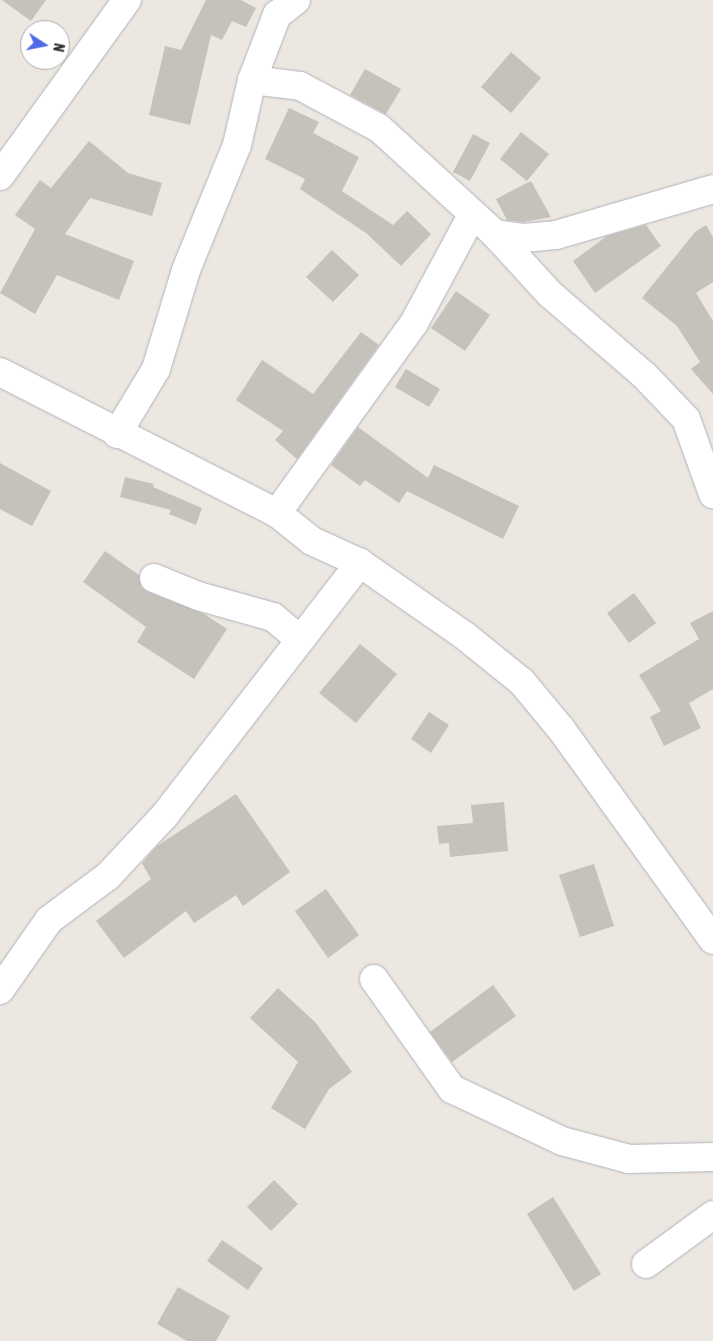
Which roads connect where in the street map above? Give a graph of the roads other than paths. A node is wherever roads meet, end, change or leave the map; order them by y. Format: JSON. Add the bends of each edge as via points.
{"nodes":[{"id":1,"x":127,"y":0,"type":"edge"},
{"id":2,"x":296,"y":0,"type":"edge"},
{"id":3,"x":252,"y":80,"type":"junction"},
{"id":4,"x":0,"y":176,"type":"edge"},
{"id":5,"x":713,"y":189,"type":"edge"},
{"id":6,"x":472,"y":217,"type":"junction"},
{"id":7,"x":494,"y":234,"type":"junction"},
{"id":8,"x":0,"y":372,"type":"edge"},
{"id":9,"x":117,"y":434,"type":"junction"},
{"id":10,"x":713,"y":494,"type":"edge"},
{"id":11,"x":277,"y":513,"type":"junction"},
{"id":12,"x":360,"y":563,"type":"junction"},
{"id":13,"x":154,"y":578,"type":"dead end"},
{"id":14,"x":300,"y":640,"type":"junction"},
{"id":15,"x":713,"y":940,"type":"edge"},
{"id":16,"x":374,"y":979,"type":"dead end"},
{"id":17,"x":0,"y":990,"type":"edge"},
{"id":18,"x":713,"y":1157,"type":"edge"},
{"id":19,"x":713,"y":1215,"type":"edge"},
{"id":20,"x":646,"y":1264,"type":"dead end"}],
"edges":[{"from":1,"to":4,"type":"street"},
{"from":2,"to":3,"type":"street","via":[[277,15]]},
{"from":3,"to":6,"type":"street","via":[[300,86],[378,128],[424,167]]},
{"from":3,"to":9,"type":"street","via":[[237,144],[186,270],[156,369]]},
{"from":5,"to":7,"type":"street","via":[[556,234],[523,238]]},
{"from":6,"to":7,"type":"street"},
{"from":6,"to":11,"type":"street","via":[[414,323]]},
{"from":7,"to":10,"type":"street","via":[[550,294],[644,375],[686,419]]},
{"from":8,"to":9,"type":"street"},
{"from":9,"to":11,"type":"street"},
{"from":11,"to":12,"type":"street","via":[[312,541]]},
{"from":12,"to":14,"type":"street"},
{"from":12,"to":15,"type":"street","via":[[464,636],[522,682],[561,729]]},
{"from":13,"to":14,"type":"street","via":[[206,599],[273,617]]},
{"from":14,"to":17,"type":"street","via":[[165,815],[108,876],[49,920]]},
{"from":16,"to":18,"type":"street","via":[[452,1090],[562,1141],[629,1160]]},
{"from":19,"to":20,"type":"street"}]}
